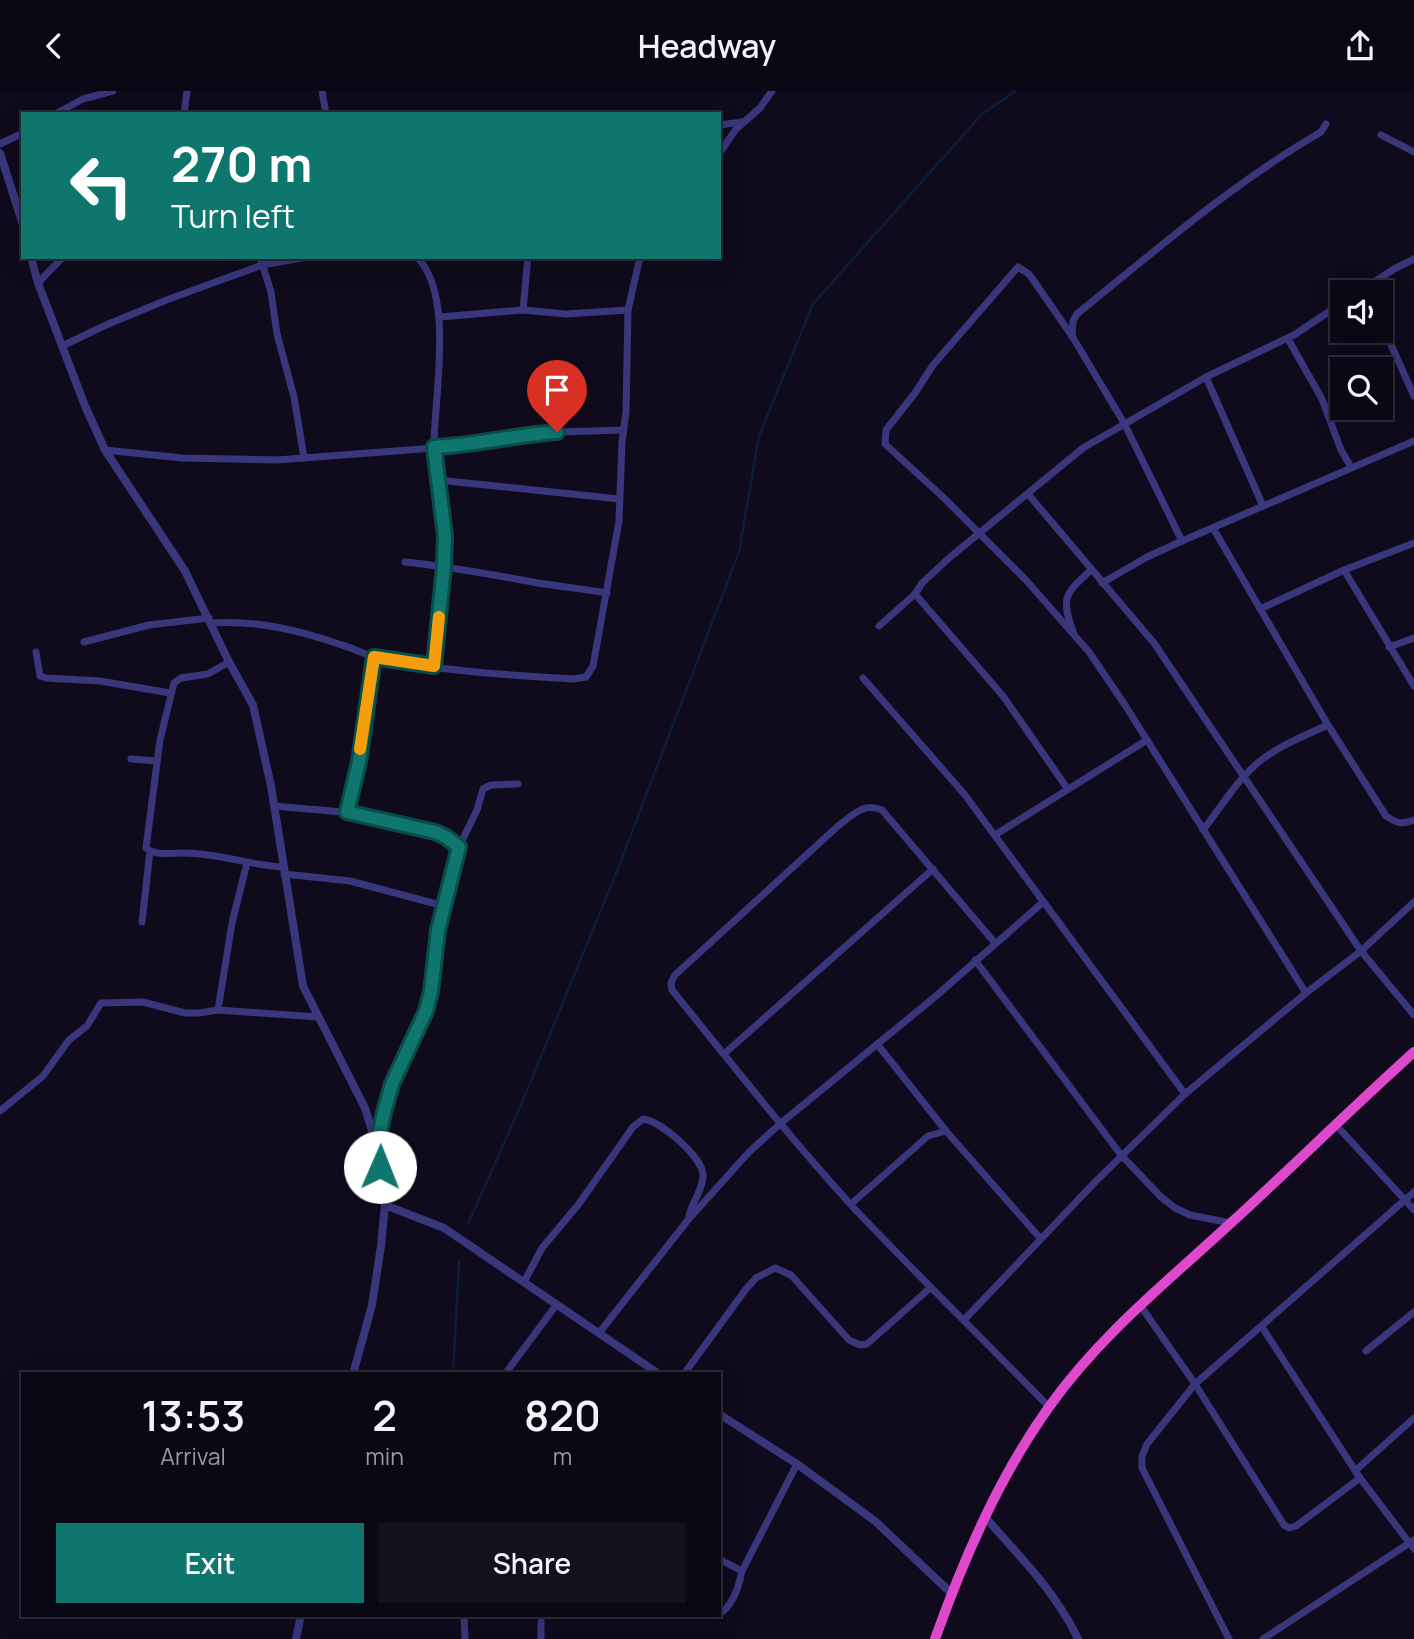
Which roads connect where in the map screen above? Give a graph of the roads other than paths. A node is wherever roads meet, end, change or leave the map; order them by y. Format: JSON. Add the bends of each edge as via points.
{"nodes":[{"id":1,"x":113,"y":91,"type":"edge"},
{"id":2,"x":184,"y":91,"type":"edge"},
{"id":3,"x":322,"y":91,"type":"edge"},
{"id":4,"x":772,"y":91,"type":"edge"},
{"id":5,"x":59,"y":112,"type":"edge"},
{"id":6,"x":184,"y":112,"type":"edge"},
{"id":7,"x":326,"y":112,"type":"edge"},
{"id":8,"x":743,"y":122,"type":"junction"},
{"id":9,"x":1326,"y":124,"type":"dead end"},
{"id":10,"x":721,"y":125,"type":"edge"},
{"id":11,"x":21,"y":134,"type":"edge"},
{"id":12,"x":1381,"y":135,"type":"dead end"},
{"id":13,"x":0,"y":144,"type":"edge"},
{"id":14,"x":721,"y":151,"type":"edge"},
{"id":15,"x":1414,"y":152,"type":"edge"},
{"id":16,"x":0,"y":153,"type":"edge"},
{"id":17,"x":21,"y":219,"type":"edge"},
{"id":18,"x":32,"y":259,"type":"edge"},
{"id":19,"x":61,"y":259,"type":"edge"},
{"id":20,"x":284,"y":259,"type":"edge"},
{"id":21,"x":419,"y":259,"type":"edge"},
{"id":22,"x":528,"y":259,"type":"edge"},
{"id":23,"x":640,"y":259,"type":"edge"},
{"id":24,"x":1414,"y":259,"type":"edge"},
{"id":25,"x":261,"y":261,"type":"edge"},
{"id":26,"x":1379,"y":280,"type":"edge"},
{"id":27,"x":38,"y":283,"type":"junction"},
{"id":28,"x":523,"y":310,"type":"junction"},
{"id":29,"x":628,"y":310,"type":"junction"},
{"id":30,"x":1330,"y":311,"type":"edge"},
{"id":31,"x":440,"y":317,"type":"junction"},
{"id":32,"x":1072,"y":336,"type":"junction"},
{"id":33,"x":1288,"y":339,"type":"junction"},
{"id":34,"x":1390,"y":343,"type":"edge"},
{"id":35,"x":62,"y":346,"type":"junction"},
{"id":36,"x":1206,"y":377,"type":"junction"},
{"id":37,"x":1414,"y":396,"type":"edge"},
{"id":38,"x":1124,"y":423,"type":"junction"},
{"id":39,"x":624,"y":431,"type":"junction"},
{"id":40,"x":1414,"y":441,"type":"edge"},
{"id":41,"x":434,"y":447,"type":"junction"},
{"id":42,"x":105,"y":450,"type":"junction"},
{"id":43,"x":304,"y":458,"type":"junction"},
{"id":44,"x":1351,"y":467,"type":"junction"},
{"id":45,"x":438,"y":480,"type":"junction"},
{"id":46,"x":1027,"y":494,"type":"junction"},
{"id":47,"x":620,"y":499,"type":"junction"},
{"id":48,"x":1263,"y":506,"type":"junction"},
{"id":49,"x":1213,"y":528,"type":"junction"},
{"id":50,"x":979,"y":533,"type":"junction"},
{"id":51,"x":1182,"y":541,"type":"junction"},
{"id":52,"x":1414,"y":543,"type":"edge"},
{"id":53,"x":405,"y":562,"type":"dead end"},
{"id":54,"x":444,"y":566,"type":"junction"},
{"id":55,"x":1091,"y":570,"type":"junction"},
{"id":56,"x":1343,"y":570,"type":"junction"},
{"id":57,"x":1102,"y":583,"type":"junction"},
{"id":58,"x":607,"y":593,"type":"junction"},
{"id":59,"x":915,"y":594,"type":"junction"},
{"id":60,"x":1259,"y":609,"type":"junction"},
{"id":61,"x":210,"y":621,"type":"junction"},
{"id":62,"x":879,"y":627,"type":"dead end"},
{"id":63,"x":1075,"y":635,"type":"junction"},
{"id":64,"x":1414,"y":638,"type":"edge"},
{"id":65,"x":84,"y":642,"type":"dead end"},
{"id":66,"x":1389,"y":647,"type":"junction"},
{"id":67,"x":36,"y":652,"type":"dead end"},
{"id":68,"x":374,"y":657,"type":"junction"},
{"id":69,"x":229,"y":662,"type":"junction"},
{"id":70,"x":434,"y":666,"type":"junction"},
{"id":71,"x":863,"y":678,"type":"dead end"},
{"id":72,"x":1414,"y":686,"type":"edge"},
{"id":73,"x":170,"y":693,"type":"junction"},
{"id":74,"x":1328,"y":725,"type":"junction"},
{"id":75,"x":1147,"y":740,"type":"junction"},
{"id":76,"x":131,"y":759,"type":"dead end"},
{"id":77,"x":157,"y":761,"type":"junction"},
{"id":78,"x":1245,"y":776,"type":"junction"},
{"id":79,"x":518,"y":784,"type":"dead end"},
{"id":80,"x":1067,"y":788,"type":"junction"},
{"id":81,"x":274,"y":806,"type":"junction"},
{"id":82,"x":347,"y":812,"type":"junction"},
{"id":83,"x":1414,"y":820,"type":"edge"},
{"id":84,"x":1203,"y":830,"type":"junction"},
{"id":85,"x":995,"y":835,"type":"junction"},
{"id":86,"x":459,"y":847,"type":"junction"},
{"id":87,"x":150,"y":851,"type":"junction"},
{"id":88,"x":247,"y":863,"type":"junction"},
{"id":89,"x":933,"y":869,"type":"junction"},
{"id":90,"x":284,"y":871,"type":"junction"},
{"id":91,"x":1414,"y":902,"type":"edge"},
{"id":92,"x":1042,"y":903,"type":"junction"},
{"id":93,"x":444,"y":906,"type":"junction"},
{"id":94,"x":142,"y":922,"type":"dead end"},
{"id":95,"x":995,"y":943,"type":"junction"},
{"id":96,"x":1361,"y":951,"type":"junction"},
{"id":97,"x":975,"y":960,"type":"junction"},
{"id":98,"x":1306,"y":993,"type":"junction"},
{"id":99,"x":218,"y":1010,"type":"junction"},
{"id":100,"x":1414,"y":1015,"type":"edge"},
{"id":101,"x":318,"y":1017,"type":"junction"},
{"id":102,"x":877,"y":1044,"type":"junction"},
{"id":103,"x":1414,"y":1052,"type":"edge"},
{"id":104,"x":724,"y":1053,"type":"junction"},
{"id":105,"x":1185,"y":1094,"type":"junction"},
{"id":106,"x":0,"y":1111,"type":"edge"},
{"id":107,"x":781,"y":1123,"type":"junction"},
{"id":108,"x":1335,"y":1124,"type":"junction"},
{"id":109,"x":946,"y":1131,"type":"junction"},
{"id":110,"x":377,"y":1147,"type":"junction"},
{"id":111,"x":1121,"y":1154,"type":"junction"},
{"id":112,"x":1414,"y":1192,"type":"edge"},
{"id":113,"x":1405,"y":1200,"type":"junction"},
{"id":114,"x":851,"y":1204,"type":"junction"},
{"id":115,"x":385,"y":1205,"type":"junction"},
{"id":116,"x":1414,"y":1210,"type":"edge"},
{"id":117,"x":688,"y":1220,"type":"junction"},
{"id":118,"x":1231,"y":1223,"type":"junction"},
{"id":119,"x":1040,"y":1238,"type":"junction"},
{"id":120,"x":524,"y":1282,"type":"junction"},
{"id":121,"x":930,"y":1287,"type":"junction"},
{"id":122,"x":557,"y":1304,"type":"junction"},
{"id":123,"x":1140,"y":1305,"type":"junction"},
{"id":124,"x":1414,"y":1312,"type":"edge"},
{"id":125,"x":964,"y":1320,"type":"junction"},
{"id":126,"x":1262,"y":1327,"type":"junction"},
{"id":127,"x":599,"y":1333,"type":"junction"},
{"id":128,"x":1366,"y":1350,"type":"dead end"},
{"id":129,"x":355,"y":1372,"type":"edge"},
{"id":130,"x":506,"y":1372,"type":"edge"},
{"id":131,"x":656,"y":1372,"type":"edge"},
{"id":132,"x":685,"y":1372,"type":"edge"},
{"id":133,"x":1195,"y":1384,"type":"junction"},
{"id":134,"x":1049,"y":1407,"type":"junction"},
{"id":135,"x":721,"y":1415,"type":"edge"},
{"id":136,"x":1414,"y":1418,"type":"edge"},
{"id":137,"x":797,"y":1464,"type":"junction"},
{"id":138,"x":1356,"y":1470,"type":"junction"},
{"id":139,"x":1360,"y":1478,"type":"junction"},
{"id":140,"x":985,"y":1517,"type":"junction"},
{"id":141,"x":1412,"y":1544,"type":"edge"},
{"id":142,"x":721,"y":1560,"type":"edge"},
{"id":143,"x":742,"y":1571,"type":"junction"},
{"id":144,"x":951,"y":1593,"type":"junction"},
{"id":145,"x":721,"y":1613,"type":"edge"},
{"id":146,"x":301,"y":1617,"type":"edge"},
{"id":147,"x":464,"y":1617,"type":"edge"},
{"id":148,"x":541,"y":1622,"type":"dead end"},
{"id":149,"x":296,"y":1639,"type":"edge"},
{"id":150,"x":465,"y":1639,"type":"edge"},
{"id":151,"x":541,"y":1639,"type":"edge"},
{"id":152,"x":935,"y":1639,"type":"edge"},
{"id":153,"x":1078,"y":1639,"type":"edge"},
{"id":154,"x":1229,"y":1639,"type":"edge"},
{"id":155,"x":1264,"y":1639,"type":"edge"}],
"edges":[{"from":1,"to":5,"type":"street"},
{"from":2,"to":6,"type":"street"},
{"from":3,"to":7,"type":"street"},
{"from":4,"to":8,"type":"street"},
{"from":8,"to":10,"type":"street"},
{"from":8,"to":14,"type":"street"},
{"from":9,"to":32,"type":"street","via":[[1321,132],[1237,185],[1077,314]]},
{"from":11,"to":13,"type":"street"},
{"from":12,"to":15,"type":"street"},
{"from":16,"to":17,"type":"street"},
{"from":18,"to":27,"type":"street"},
{"from":19,"to":27,"type":"street"},
{"from":20,"to":25,"type":"street"},
{"from":21,"to":31,"type":"street","via":[[430,275]]},
{"from":22,"to":28,"type":"street"},
{"from":23,"to":29,"type":"street"},
{"from":24,"to":26,"type":"street"},
{"from":25,"to":35,"type":"street"},
{"from":25,"to":43,"type":"street"},
{"from":27,"to":35,"type":"street"},
{"from":28,"to":29,"type":"street","via":[[566,314]]},
{"from":28,"to":31,"type":"street"},
{"from":29,"to":39,"type":"street"},
{"from":30,"to":33,"type":"street"},
{"from":31,"to":41,"type":"street"},
{"from":32,"to":38,"type":"street"},
{"from":32,"to":50,"type":"street","via":[[1029,274],[1018,267],[944,351],[886,430],[885,444]]},
{"from":33,"to":36,"type":"street"},
{"from":33,"to":44,"type":"street","via":[[1322,399]]},
{"from":34,"to":37,"type":"street"},
{"from":35,"to":42,"type":"street"},
{"from":36,"to":38,"type":"street"},
{"from":36,"to":48,"type":"street"},
{"from":38,"to":46,"type":"street","via":[[1083,448]]},
{"from":38,"to":51,"type":"street"},
{"from":39,"to":41,"type":"street","via":[[526,433],[474,445]]},
{"from":39,"to":47,"type":"street"},
{"from":40,"to":44,"type":"street"},
{"from":41,"to":43,"type":"street"},
{"from":41,"to":45,"type":"street"},
{"from":42,"to":43,"type":"street","via":[[182,458]]},
{"from":42,"to":61,"type":"street","via":[[163,534]]},
{"from":44,"to":48,"type":"street"},
{"from":45,"to":47,"type":"street"},
{"from":45,"to":54,"type":"street"},
{"from":46,"to":50,"type":"street"},
{"from":46,"to":55,"type":"street"},
{"from":47,"to":58,"type":"street"},
{"from":48,"to":49,"type":"street"},
{"from":49,"to":51,"type":"street"},
{"from":49,"to":60,"type":"street"},
{"from":50,"to":59,"type":"street"},
{"from":50,"to":63,"type":"street"},
{"from":51,"to":57,"type":"street"},
{"from":52,"to":56,"type":"street"},
{"from":53,"to":54,"type":"street"},
{"from":54,"to":58,"type":"street"},
{"from":54,"to":70,"type":"street"},
{"from":55,"to":57,"type":"street"},
{"from":55,"to":63,"type":"street","via":[[1066,597],[1065,610]]},
{"from":56,"to":60,"type":"street"},
{"from":56,"to":66,"type":"street"},
{"from":57,"to":78,"type":"street","via":[[1154,643]]},
{"from":58,"to":70,"type":"street","via":[[593,666],[586,677]]},
{"from":59,"to":62,"type":"street"},
{"from":59,"to":80,"type":"street","via":[[1003,696]]},
{"from":60,"to":74,"type":"street"},
{"from":61,"to":65,"type":"street","via":[[149,625]]},
{"from":61,"to":68,"type":"street","via":[[275,625]]},
{"from":61,"to":69,"type":"street"},
{"from":63,"to":75,"type":"street"},
{"from":64,"to":66,"type":"street"},
{"from":66,"to":72,"type":"street"},
{"from":67,"to":73,"type":"street","via":[[40,676],[46,678],[100,681]]},
{"from":68,"to":70,"type":"street"},
{"from":68,"to":82,"type":"street"},
{"from":69,"to":73,"type":"street","via":[[208,674],[176,680]]},
{"from":69,"to":81,"type":"street","via":[[253,705]]},
{"from":71,"to":85,"type":"street"},
{"from":73,"to":77,"type":"street"},
{"from":74,"to":78,"type":"street","via":[[1263,758]]},
{"from":74,"to":83,"type":"street","via":[[1386,816],[1395,823]]},
{"from":75,"to":80,"type":"street"},
{"from":75,"to":84,"type":"street"},
{"from":76,"to":77,"type":"street"},
{"from":77,"to":87,"type":"street","via":[[146,848]]},
{"from":78,"to":84,"type":"street"},
{"from":78,"to":96,"type":"street"},
{"from":79,"to":86,"type":"street","via":[[483,789]]},
{"from":80,"to":85,"type":"street"},
{"from":81,"to":82,"type":"street"},
{"from":81,"to":90,"type":"street"},
{"from":82,"to":86,"type":"street","via":[[435,832]]},
{"from":84,"to":98,"type":"street"},
{"from":85,"to":92,"type":"street"},
{"from":86,"to":93,"type":"street"},
{"from":87,"to":88,"type":"street"},
{"from":87,"to":94,"type":"street"},
{"from":88,"to":90,"type":"street"},
{"from":88,"to":99,"type":"street"},
{"from":89,"to":95,"type":"street"},
{"from":89,"to":104,"type":"street"},
{"from":89,"to":104,"type":"street","via":[[878,808],[861,809],[838,826],[672,979],[672,990]]},
{"from":90,"to":93,"type":"street","via":[[350,881]]},
{"from":90,"to":101,"type":"street","via":[[303,986]]},
{"from":91,"to":96,"type":"street"},
{"from":92,"to":95,"type":"street"},
{"from":92,"to":105,"type":"street"},
{"from":93,"to":110,"type":"street","via":[[426,1011],[392,1084]]},
{"from":95,"to":97,"type":"street"},
{"from":96,"to":98,"type":"street"},
{"from":96,"to":100,"type":"street"},
{"from":97,"to":102,"type":"street"},
{"from":97,"to":111,"type":"street"},
{"from":98,"to":105,"type":"street"},
{"from":99,"to":101,"type":"street"},
{"from":99,"to":106,"type":"street","via":[[185,1013],[143,1002],[101,1003],[43,1076]]},
{"from":101,"to":110,"type":"street","via":[[365,1108]]},
{"from":102,"to":107,"type":"street"},
{"from":102,"to":109,"type":"street"},
{"from":103,"to":108,"type":"highway"},
{"from":104,"to":107,"type":"street"},
{"from":105,"to":111,"type":"street"},
{"from":107,"to":114,"type":"street"},
{"from":107,"to":117,"type":"street"},
{"from":108,"to":113,"type":"street"},
{"from":108,"to":118,"type":"highway"},
{"from":109,"to":114,"type":"street","via":[[928,1136]]},
{"from":109,"to":119,"type":"street"},
{"from":110,"to":115,"type":"street"},
{"from":111,"to":118,"type":"street","via":[[1175,1208]]},
{"from":111,"to":119,"type":"street"},
{"from":112,"to":113,"type":"street"},
{"from":113,"to":116,"type":"street"},
{"from":113,"to":126,"type":"street"},
{"from":114,"to":121,"type":"street"},
{"from":115,"to":120,"type":"street","via":[[444,1228]]},
{"from":115,"to":129,"type":"street","via":[[372,1305]]},
{"from":117,"to":120,"type":"street","via":[[703,1171],[690,1149],[643,1119],[542,1248]]},
{"from":117,"to":127,"type":"street"},
{"from":118,"to":123,"type":"highway"},
{"from":119,"to":125,"type":"street"},
{"from":120,"to":122,"type":"street"},
{"from":121,"to":125,"type":"street"},
{"from":121,"to":132,"type":"street","via":[[867,1344],[860,1345],[849,1341],[791,1275],[775,1268],[746,1289]]},
{"from":122,"to":127,"type":"street"},
{"from":122,"to":130,"type":"street"},
{"from":123,"to":133,"type":"street"},
{"from":123,"to":134,"type":"highway"},
{"from":124,"to":128,"type":"street"},
{"from":125,"to":134,"type":"street"},
{"from":126,"to":133,"type":"street"},
{"from":126,"to":138,"type":"street"},
{"from":127,"to":131,"type":"street"},
{"from":133,"to":139,"type":"street","via":[[1289,1528]]},
{"from":133,"to":154,"type":"street","via":[[1147,1444],[1142,1468]]},
{"from":134,"to":140,"type":"highway"},
{"from":135,"to":137,"type":"street"},
{"from":136,"to":138,"type":"street"},
{"from":137,"to":143,"type":"street"},
{"from":137,"to":144,"type":"street","via":[[875,1521]]},
{"from":138,"to":139,"type":"street"},
{"from":139,"to":141,"type":"street"},
{"from":140,"to":144,"type":"highway"},
{"from":140,"to":153,"type":"street","via":[[1047,1588]]},
{"from":141,"to":155,"type":"street"},
{"from":142,"to":143,"type":"street"},
{"from":143,"to":145,"type":"street","via":[[731,1602]]},
{"from":144,"to":152,"type":"highway"},
{"from":146,"to":149,"type":"street"},
{"from":147,"to":150,"type":"street"},
{"from":148,"to":151,"type":"street"}]}
